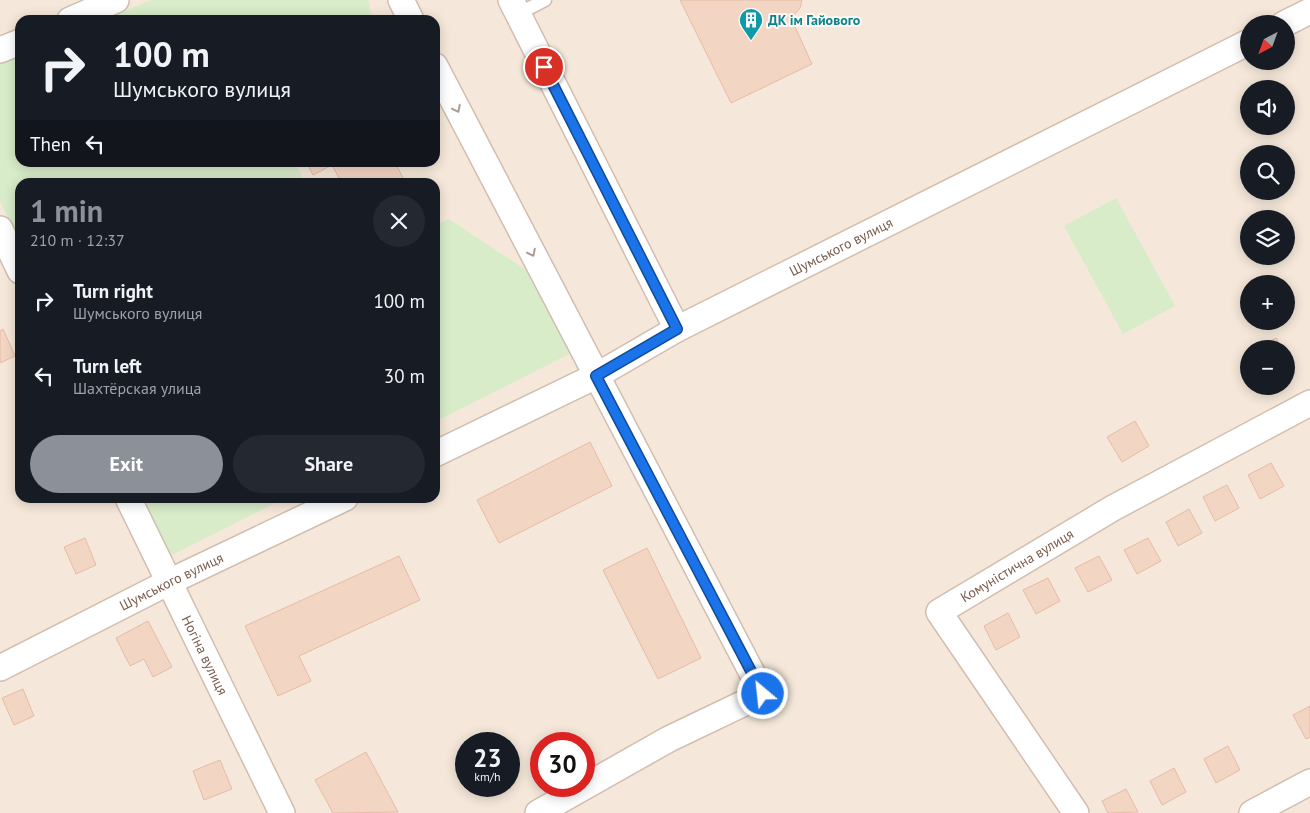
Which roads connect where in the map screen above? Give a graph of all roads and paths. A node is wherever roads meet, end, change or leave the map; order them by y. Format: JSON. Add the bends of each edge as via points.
{"nodes":[{"id":1,"x":116,"y":0,"type":"edge"},
{"id":2,"x":401,"y":0,"type":"edge"},
{"id":3,"x":545,"y":0,"type":"edge"},
{"id":4,"x":514,"y":7,"type":"edge"},
{"id":5,"x":1310,"y":11,"type":"edge"},
{"id":6,"x":82,"y":15,"type":"edge"},
{"id":7,"x":408,"y":15,"type":"edge"},
{"id":8,"x":1295,"y":18,"type":"edge"},
{"id":9,"x":15,"y":44,"type":"edge"},
{"id":10,"x":1240,"y":47,"type":"edge"},
{"id":11,"x":0,"y":50,"type":"edge"},
{"id":12,"x":440,"y":76,"type":"edge"},
{"id":13,"x":0,"y":229,"type":"edge"},
{"id":14,"x":15,"y":260,"type":"edge"},
{"id":15,"x":677,"y":329,"type":"junction"},
{"id":16,"x":596,"y":376,"type":"junction"},
{"id":17,"x":1310,"y":404,"type":"edge"},
{"id":18,"x":440,"y":452,"type":"edge"},
{"id":19,"x":130,"y":503,"type":"edge"},
{"id":20,"x":335,"y":503,"type":"edge"},
{"id":21,"x":169,"y":582,"type":"junction"},
{"id":22,"x":0,"y":668,"type":"edge"},
{"id":23,"x":1310,"y":782,"type":"edge"},
{"id":24,"x":574,"y":805,"type":"edge"},
{"id":25,"x":282,"y":813,"type":"edge"},
{"id":26,"x":538,"y":813,"type":"edge"},
{"id":27,"x":1076,"y":813,"type":"edge"},
{"id":28,"x":1252,"y":813,"type":"edge"}],
"edges":[{"from":1,"to":6,"type":"street"},
{"from":2,"to":7,"type":"street"},
{"from":3,"to":4,"type":"lane"},
{"from":4,"to":15,"type":"street"},
{"from":5,"to":8,"type":"street"},
{"from":9,"to":11,"type":"street"},
{"from":10,"to":15,"type":"street","name":"Шумського вулиця"},
{"from":12,"to":16,"type":"street","one_way":true},
{"from":13,"to":14,"type":"street"},
{"from":15,"to":16,"type":"street","name":"Шумського вулиця"},
{"from":16,"to":18,"type":"street","name":"Шумського вулиця"},
{"from":16,"to":24,"type":"street","via":[[763,694],[669,739]]},
{"from":17,"to":27,"type":"street","name":"Комуністична вулиця","via":[[1113,508],[939,612]]},
{"from":19,"to":21,"type":"street","name":"Ногіна вулиця"},
{"from":20,"to":21,"type":"street","name":"Шумського вулиця"},
{"from":21,"to":22,"type":"street","name":"Шумського вулиця"},
{"from":21,"to":25,"type":"street","name":"Ногіна вулиця"},
{"from":23,"to":28,"type":"street"},
{"from":24,"to":26,"type":"street"}]}
